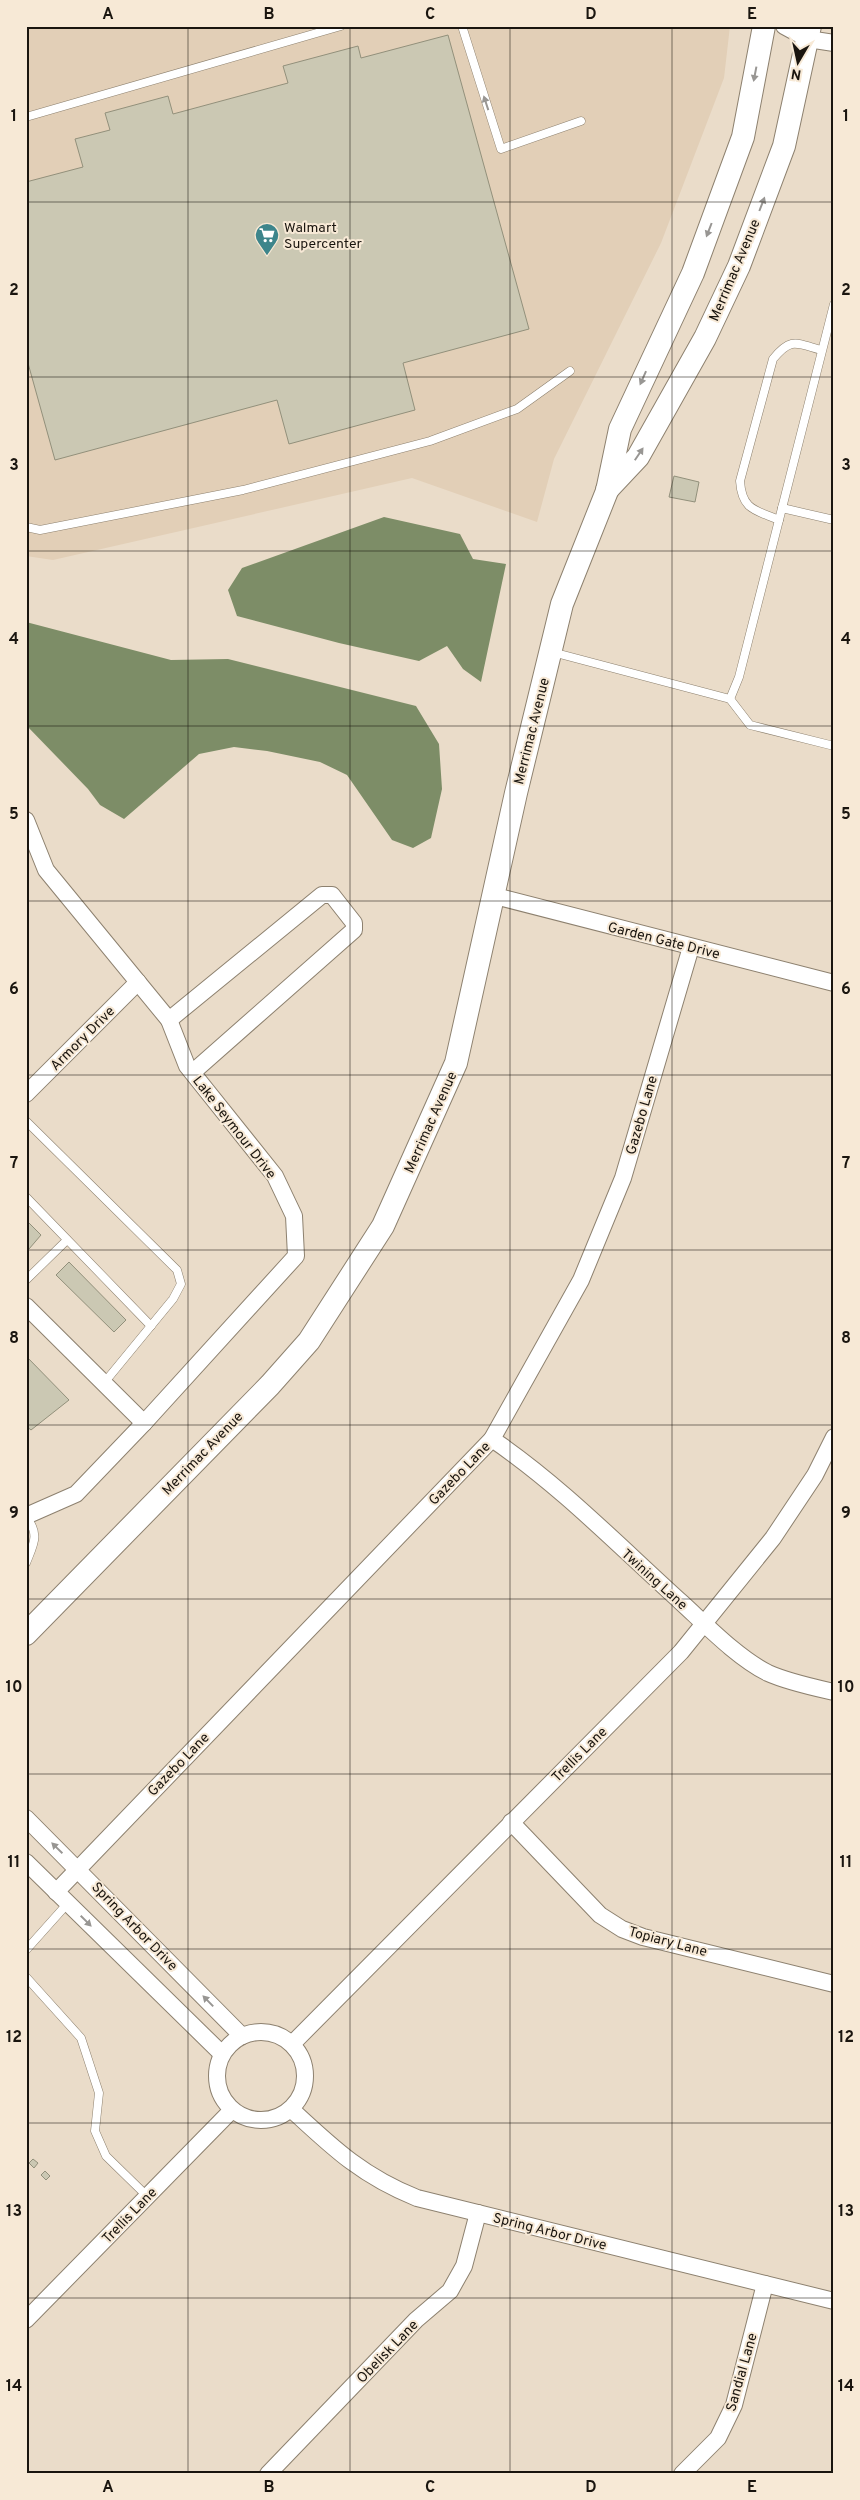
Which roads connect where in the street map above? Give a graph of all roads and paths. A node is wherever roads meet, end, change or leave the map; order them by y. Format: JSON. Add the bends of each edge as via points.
{"nodes":[{"id":1,"x":341,"y":26,"type":"edge"},
{"id":2,"x":462,"y":26,"type":"edge"},
{"id":3,"x":764,"y":26,"type":"edge"},
{"id":4,"x":784,"y":26,"type":"edge"},
{"id":5,"x":809,"y":32,"type":"edge"},
{"id":6,"x":834,"y":42,"type":"edge"},
{"id":7,"x":26,"y":117,"type":"edge"},
{"id":8,"x":581,"y":121,"type":"dead end"},
{"id":9,"x":834,"y":304,"type":"edge"},
{"id":10,"x":821,"y":350,"type":"junction"},
{"id":11,"x":570,"y":371,"type":"dead end"},
{"id":12,"x":607,"y":490,"type":"junction"},
{"id":13,"x":782,"y":508,"type":"junction"},
{"id":14,"x":779,"y":520,"type":"junction"},
{"id":15,"x":834,"y":520,"type":"edge"},
{"id":16,"x":26,"y":527,"type":"edge"},
{"id":17,"x":550,"y":652,"type":"junction"},
{"id":18,"x":730,"y":699,"type":"junction"},
{"id":19,"x":834,"y":746,"type":"edge"},
{"id":20,"x":26,"y":820,"type":"edge"},
{"id":21,"x":495,"y":896,"type":"junction"},
{"id":22,"x":691,"y":947,"type":"junction"},
{"id":23,"x":138,"y":982,"type":"junction"},
{"id":24,"x":834,"y":983,"type":"edge"},
{"id":25,"x":169,"y":1020,"type":"junction"},
{"id":26,"x":193,"y":1072,"type":"junction"},
{"id":27,"x":26,"y":1094,"type":"edge"},
{"id":28,"x":26,"y":1122,"type":"edge"},
{"id":29,"x":26,"y":1197,"type":"edge"},
{"id":30,"x":67,"y":1240,"type":"junction"},
{"id":31,"x":26,"y":1280,"type":"edge"},
{"id":32,"x":26,"y":1306,"type":"edge"},
{"id":33,"x":151,"y":1326,"type":"junction"},
{"id":34,"x":104,"y":1383,"type":"junction"},
{"id":35,"x":144,"y":1423,"type":"junction"},
{"id":36,"x":834,"y":1437,"type":"edge"},
{"id":37,"x":492,"y":1438,"type":"junction"},
{"id":38,"x":26,"y":1516,"type":"edge"},
{"id":39,"x":26,"y":1563,"type":"edge"},
{"id":40,"x":703,"y":1622,"type":"junction"},
{"id":41,"x":26,"y":1634,"type":"edge"},
{"id":42,"x":834,"y":1692,"type":"edge"},
{"id":43,"x":26,"y":1818,"type":"edge"},
{"id":44,"x":511,"y":1822,"type":"junction"},
{"id":45,"x":78,"y":1868,"type":"junction"},
{"id":46,"x":29,"y":1870,"type":"edge"},
{"id":47,"x":56,"y":1892,"type":"junction"},
{"id":48,"x":68,"y":1903,"type":"junction"},
{"id":49,"x":26,"y":1950,"type":"edge"},
{"id":50,"x":26,"y":1977,"type":"edge"},
{"id":51,"x":834,"y":1984,"type":"edge"},
{"id":52,"x":242,"y":2036,"type":"junction"},
{"id":53,"x":292,"y":2044,"type":"junction"},
{"id":54,"x":222,"y":2054,"type":"junction"},
{"id":55,"x":291,"y":2109,"type":"junction"},
{"id":56,"x":232,"y":2110,"type":"junction"},
{"id":57,"x":148,"y":2197,"type":"junction"},
{"id":58,"x":478,"y":2213,"type":"junction"},
{"id":59,"x":765,"y":2284,"type":"junction"},
{"id":60,"x":834,"y":2301,"type":"edge"},
{"id":61,"x":26,"y":2320,"type":"edge"},
{"id":62,"x":268,"y":2474,"type":"edge"},
{"id":63,"x":682,"y":2474,"type":"edge"}],
"edges":[{"from":1,"to":7,"type":"lane"},
{"from":8,"to":2,"type":"lane","one_way":true,"via":[[501,149]]},
{"from":3,"to":12,"type":"street","name":"Merrimac Avenue","one_way":true,"via":[[743,137],[693,273],[620,429]]},
{"from":4,"to":5,"type":"street"},
{"from":5,"to":6,"type":"street"},
{"from":12,"to":5,"type":"street","name":"Merrimac Avenue","one_way":true,"via":[[638,457],[705,338],[739,266],[784,146]]},
{"from":9,"to":10,"type":"lane"},
{"from":10,"to":13,"type":"lane"},
{"from":10,"to":14,"type":"lane","via":[[794,343],[784,346],[773,359],[740,481],[741,497],[751,508]]},
{"from":11,"to":16,"type":"lane","via":[[517,409],[430,441],[243,490],[40,530]]},
{"from":12,"to":17,"type":"street","name":"Merrimac Avenue","via":[[562,604]]},
{"from":13,"to":14,"type":"lane"},
{"from":13,"to":15,"type":"lane"},
{"from":14,"to":18,"type":"lane","via":[[739,677]]},
{"from":17,"to":18,"type":"lane"},
{"from":17,"to":21,"type":"street","name":"Merrimac Avenue"},
{"from":18,"to":19,"type":"lane","via":[[750,726]]},
{"from":20,"to":23,"type":"street","name":"Lake Seymour Drive","via":[[46,870]]},
{"from":21,"to":22,"type":"street","name":"Garden Gate Drive"},
{"from":21,"to":41,"type":"street","name":"Merrimac Avenue","via":[[456,1063],[383,1226],[309,1341]]},
{"from":22,"to":24,"type":"street","name":"Garden Gate Drive"},
{"from":22,"to":37,"type":"street","name":"Gazebo Lane","via":[[623,1178],[581,1280]]},
{"from":23,"to":25,"type":"street","name":"Lake Seymour Drive"},
{"from":23,"to":27,"type":"street","name":"Armory Drive"},
{"from":25,"to":26,"type":"street","name":"Lake Seymour Drive","via":[[187,1066]]},
{"from":25,"to":26,"type":"street","via":[[322,895],[332,895],[354,922],[354,930]]},
{"from":26,"to":35,"type":"street","name":"Lake Seymour Drive","via":[[275,1176],[294,1216],[296,1256]]},
{"from":28,"to":33,"type":"lane","via":[[178,1270],[182,1284]]},
{"from":29,"to":30,"type":"lane"},
{"from":30,"to":31,"type":"lane"},
{"from":30,"to":33,"type":"lane"},
{"from":32,"to":34,"type":"street"},
{"from":33,"to":34,"type":"lane"},
{"from":34,"to":35,"type":"street"},
{"from":35,"to":38,"type":"street","name":"Lake Seymour Drive","via":[[76,1494]]},
{"from":36,"to":40,"type":"street","name":"Trellis Lane","via":[[815,1475],[773,1538]]},
{"from":37,"to":40,"type":"street","name":"Twining Lane","via":[[528,1463]]},
{"from":37,"to":45,"type":"street","name":"Gazebo Lane"},
{"from":38,"to":39,"type":"lane","via":[[35,1528],[35,1541]]},
{"from":40,"to":42,"type":"street","name":"Twining Lane","via":[[767,1672]]},
{"from":40,"to":44,"type":"street","name":"Trellis Lane","via":[[681,1652]]},
{"from":45,"to":43,"type":"street","name":"Spring Arbor Drive","one_way":true},
{"from":44,"to":51,"type":"street","name":"Topiary Lane","via":[[600,1915],[622,1928],[643,1937]]},
{"from":44,"to":53,"type":"street","name":"Trellis Lane"},
{"from":45,"to":47,"type":"street","name":"Gazebo Lane"},
{"from":52,"to":45,"type":"street","name":"Spring Arbor Drive","one_way":true},
{"from":46,"to":47,"type":"street"},
{"from":47,"to":48,"type":"street"},
{"from":48,"to":49,"type":"lane"},
{"from":48,"to":54,"type":"street","one_way":true},
{"from":50,"to":57,"type":"lane","via":[[81,2038],[99,2093],[95,2131],[106,2156]]},
{"from":52,"to":53,"type":"street","via":[[268,2032]]},
{"from":52,"to":54,"type":"street","via":[[230,2043]]},
{"from":53,"to":55,"type":"street","via":[[305,2070],[305,2084]]},
{"from":54,"to":56,"type":"street","via":[[216,2078],[219,2090]]},
{"from":55,"to":56,"type":"street","via":[[268,2120],[243,2117]]},
{"from":55,"to":58,"type":"street","name":"Spring Arbor Drive","via":[[339,2154],[386,2185],[417,2198]]},
{"from":56,"to":57,"type":"street","name":"Trellis Lane"},
{"from":57,"to":61,"type":"street","name":"Trellis Lane"},
{"from":58,"to":59,"type":"street","name":"Spring Arbor Drive"},
{"from":58,"to":62,"type":"street","name":"Obelisk Lane","via":[[464,2266],[450,2291],[416,2320]]},
{"from":59,"to":60,"type":"street","name":"Spring Arbor Drive"},
{"from":59,"to":63,"type":"street","name":"Sandial Lane","via":[[734,2405],[718,2438]]}]}
